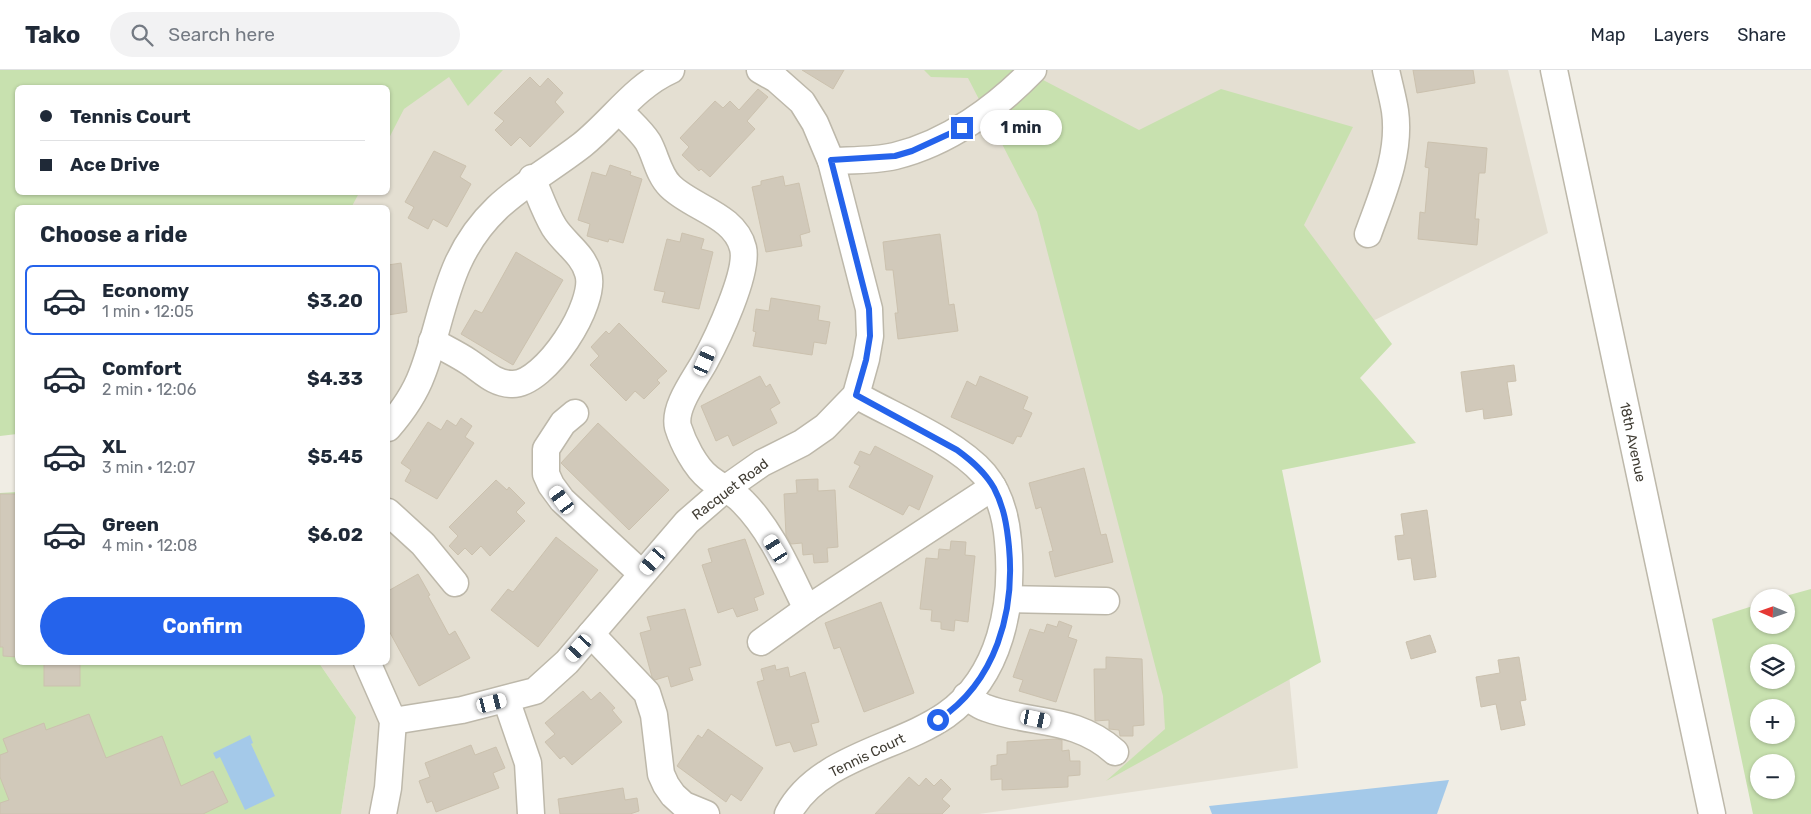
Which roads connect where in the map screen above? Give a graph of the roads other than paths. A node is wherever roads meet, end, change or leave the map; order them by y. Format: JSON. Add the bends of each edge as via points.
{"nodes":[{"id":1,"x":672,"y":70,"type":"edge"},
{"id":2,"x":760,"y":70,"type":"edge"},
{"id":3,"x":1033,"y":70,"type":"edge"},
{"id":4,"x":1386,"y":70,"type":"edge"},
{"id":5,"x":1554,"y":70,"type":"edge"},
{"id":6,"x":620,"y":111,"type":"junction"},
{"id":7,"x":831,"y":160,"type":"junction"},
{"id":8,"x":532,"y":178,"type":"junction"},
{"id":9,"x":1368,"y":234,"type":"dead end"},
{"id":10,"x":432,"y":341,"type":"junction"},
{"id":11,"x":856,"y":395,"type":"junction"},
{"id":12,"x":575,"y":413,"type":"dead end"},
{"id":13,"x":390,"y":425,"type":"edge"},
{"id":14,"x":993,"y":487,"type":"junction"},
{"id":15,"x":726,"y":489,"type":"junction"},
{"id":16,"x":390,"y":514,"type":"edge"},
{"id":17,"x":642,"y":574,"type":"junction"},
{"id":18,"x":455,"y":583,"type":"dead end"},
{"id":19,"x":1008,"y":599,"type":"junction"},
{"id":20,"x":1106,"y":601,"type":"dead end"},
{"id":21,"x":807,"y":609,"type":"junction"},
{"id":22,"x":591,"y":634,"type":"junction"},
{"id":23,"x":762,"y":642,"type":"dead end"},
{"id":24,"x":368,"y":665,"type":"edge"},
{"id":25,"x":966,"y":696,"type":"junction"},
{"id":26,"x":506,"y":699,"type":"junction"},
{"id":27,"x":393,"y":721,"type":"junction"},
{"id":28,"x":1115,"y":752,"type":"dead end"},
{"id":29,"x":383,"y":814,"type":"edge"},
{"id":30,"x":531,"y":814,"type":"edge"},
{"id":31,"x":706,"y":814,"type":"edge"},
{"id":32,"x":788,"y":814,"type":"edge"},
{"id":33,"x":1712,"y":814,"type":"edge"}],
"edges":[{"from":1,"to":6,"type":"street","via":[[643,86]]},
{"from":2,"to":7,"type":"street","name":"Racquet Road","via":[[776,79],[802,102]]},
{"from":3,"to":7,"type":"street","via":[[968,124],[912,151],[878,159]]},
{"from":4,"to":9,"type":"street","via":[[1395,112],[1396,137],[1391,171]]},
{"from":5,"to":33,"type":"street","name":"18th Avenue"},
{"from":6,"to":8,"type":"street","via":[[582,145]]},
{"from":6,"to":15,"type":"street","via":[[648,142],[669,186],[726,222],[737,234],[743,248],[743,272],[705,361],[689,387],[677,425],[699,467]]},
{"from":7,"to":11,"type":"street","name":"Racquet Road","via":[[869,309],[870,336]]},
{"from":8,"to":10,"type":"street","via":[[498,206],[469,242],[451,279]]},
{"from":8,"to":10,"type":"street","via":[[554,227],[584,262],[589,273],[585,300],[569,334],[541,370],[524,383],[512,384],[492,379]]},
{"from":10,"to":13,"type":"street","via":[[422,376]]},
{"from":11,"to":14,"type":"street","name":"Tennis Court","via":[[957,450],[973,462]]},
{"from":11,"to":15,"type":"street","name":"Racquet Road","via":[[825,427],[762,463]]},
{"from":12,"to":17,"type":"street","via":[[563,423],[546,449],[546,474],[550,485]]},
{"from":14,"to":19,"type":"street","name":"Tennis Court","via":[[1006,522],[1011,566]]},
{"from":14,"to":21,"type":"street"},
{"from":15,"to":17,"type":"street","name":"Racquet Road","via":[[687,522]]},
{"from":15,"to":21,"type":"street","via":[[743,501],[759,522],[785,563]]},
{"from":16,"to":18,"type":"street","via":[[423,544]]},
{"from":17,"to":22,"type":"street","name":"Racquet Road"},
{"from":19,"to":20,"type":"street"},
{"from":19,"to":25,"type":"street","name":"Tennis Court","via":[[1000,638],[978,683]]},
{"from":21,"to":23,"type":"street"},
{"from":22,"to":26,"type":"street","name":"Racquet Road","via":[[567,662],[535,691]]},
{"from":22,"to":31,"type":"street","via":[[647,693],[654,715],[662,774],[672,795],[684,805]]},
{"from":24,"to":27,"type":"street"},
{"from":25,"to":28,"type":"street","via":[[985,708],[1067,726],[1099,738]]},
{"from":25,"to":32,"type":"street","name":"Tennis Court","via":[[929,726],[837,768],[796,800]]},
{"from":26,"to":27,"type":"street","name":"Racquet Road"},
{"from":26,"to":30,"type":"street","via":[[528,763]]},
{"from":27,"to":29,"type":"street"}]}
